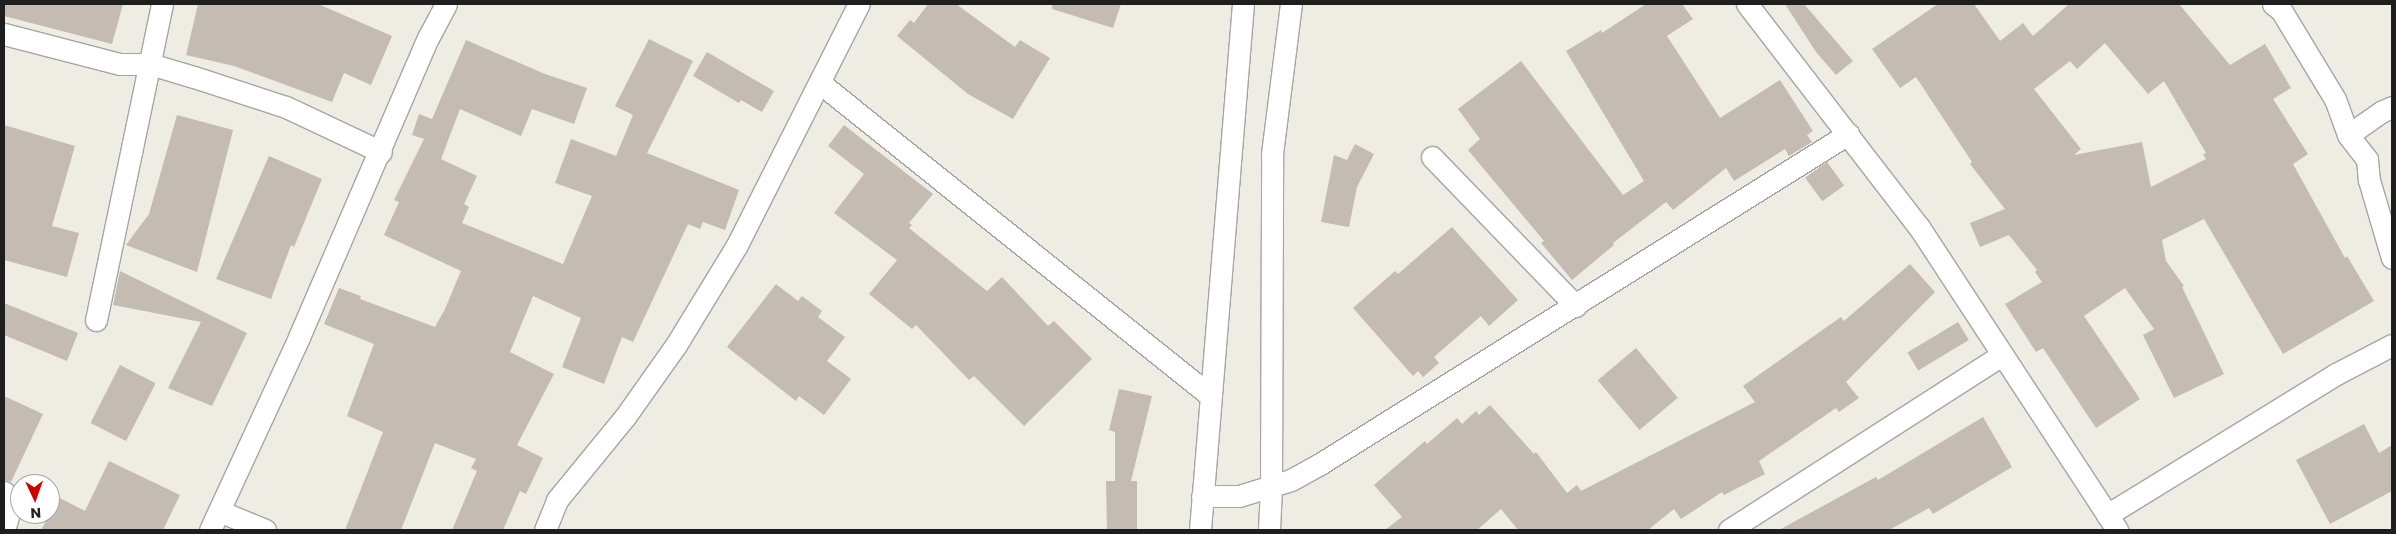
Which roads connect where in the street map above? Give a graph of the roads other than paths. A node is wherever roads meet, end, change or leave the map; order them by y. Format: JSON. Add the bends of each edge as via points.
{"nodes":[{"id":1,"x":162,"y":4,"type":"edge"},
{"id":2,"x":446,"y":4,"type":"edge"},
{"id":3,"x":859,"y":4,"type":"edge"},
{"id":4,"x":1242,"y":4,"type":"edge"},
{"id":5,"x":1291,"y":4,"type":"edge"},
{"id":6,"x":1747,"y":4,"type":"edge"},
{"id":7,"x":2273,"y":4,"type":"edge"},
{"id":8,"x":4,"y":34,"type":"edge"},
{"id":9,"x":150,"y":64,"type":"junction"},
{"id":10,"x":820,"y":84,"type":"junction"},
{"id":11,"x":2392,"y":107,"type":"edge"},
{"id":12,"x":1848,"y":134,"type":"junction"},
{"id":13,"x":2348,"y":135,"type":"junction"},
{"id":14,"x":381,"y":152,"type":"junction"},
{"id":15,"x":1432,"y":157,"type":"dead end"},
{"id":16,"x":2392,"y":258,"type":"edge"},
{"id":17,"x":1576,"y":306,"type":"junction"},
{"id":18,"x":96,"y":320,"type":"dead end"},
{"id":19,"x":2392,"y":345,"type":"edge"},
{"id":20,"x":2002,"y":355,"type":"junction"},
{"id":21,"x":1209,"y":395,"type":"junction"},
{"id":22,"x":1272,"y":487,"type":"junction"},
{"id":23,"x":4,"y":492,"type":"edge"},
{"id":24,"x":1202,"y":496,"type":"junction"},
{"id":25,"x":219,"y":511,"type":"junction"},
{"id":26,"x":1758,"y":522,"type":"edge"},
{"id":27,"x":2112,"y":523,"type":"edge"},
{"id":28,"x":4,"y":530,"type":"edge"},
{"id":29,"x":210,"y":530,"type":"edge"},
{"id":30,"x":265,"y":530,"type":"edge"},
{"id":31,"x":545,"y":530,"type":"edge"},
{"id":32,"x":1200,"y":530,"type":"edge"},
{"id":33,"x":1268,"y":530,"type":"edge"},
{"id":34,"x":1729,"y":530,"type":"edge"}],
"edges":[{"from":1,"to":9,"type":"street"},
{"from":2,"to":14,"type":"street","via":[[428,38]]},
{"from":3,"to":10,"type":"street"},
{"from":4,"to":21,"type":"street"},
{"from":5,"to":22,"type":"street","via":[[1272,154]]},
{"from":6,"to":12,"type":"street"},
{"from":7,"to":13,"type":"street","via":[[2281,10],[2335,99]]},
{"from":8,"to":9,"type":"street","via":[[120,64]]},
{"from":9,"to":14,"type":"street","via":[[286,107]]},
{"from":9,"to":18,"type":"street"},
{"from":10,"to":21,"type":"street"},
{"from":10,"to":31,"type":"street","via":[[722,270],[625,417],[557,500]]},
{"from":11,"to":13,"type":"street"},
{"from":12,"to":17,"type":"street"},
{"from":12,"to":20,"type":"street","via":[[1918,227]]},
{"from":13,"to":16,"type":"street","via":[[2367,159],[2369,180]]},
{"from":14,"to":25,"type":"street"},
{"from":15,"to":17,"type":"street"},
{"from":17,"to":22,"type":"street","via":[[1320,464]]},
{"from":19,"to":27,"type":"street","via":[[2336,374]]},
{"from":20,"to":26,"type":"street"},
{"from":20,"to":27,"type":"street"},
{"from":21,"to":24,"type":"street"},
{"from":22,"to":24,"type":"street","via":[[1239,496]]},
{"from":22,"to":33,"type":"street"},
{"from":23,"to":28,"type":"street","via":[[11,507]]},
{"from":24,"to":32,"type":"street"},
{"from":25,"to":29,"type":"street"},
{"from":25,"to":30,"type":"street"},
{"from":26,"to":34,"type":"street"}]}
